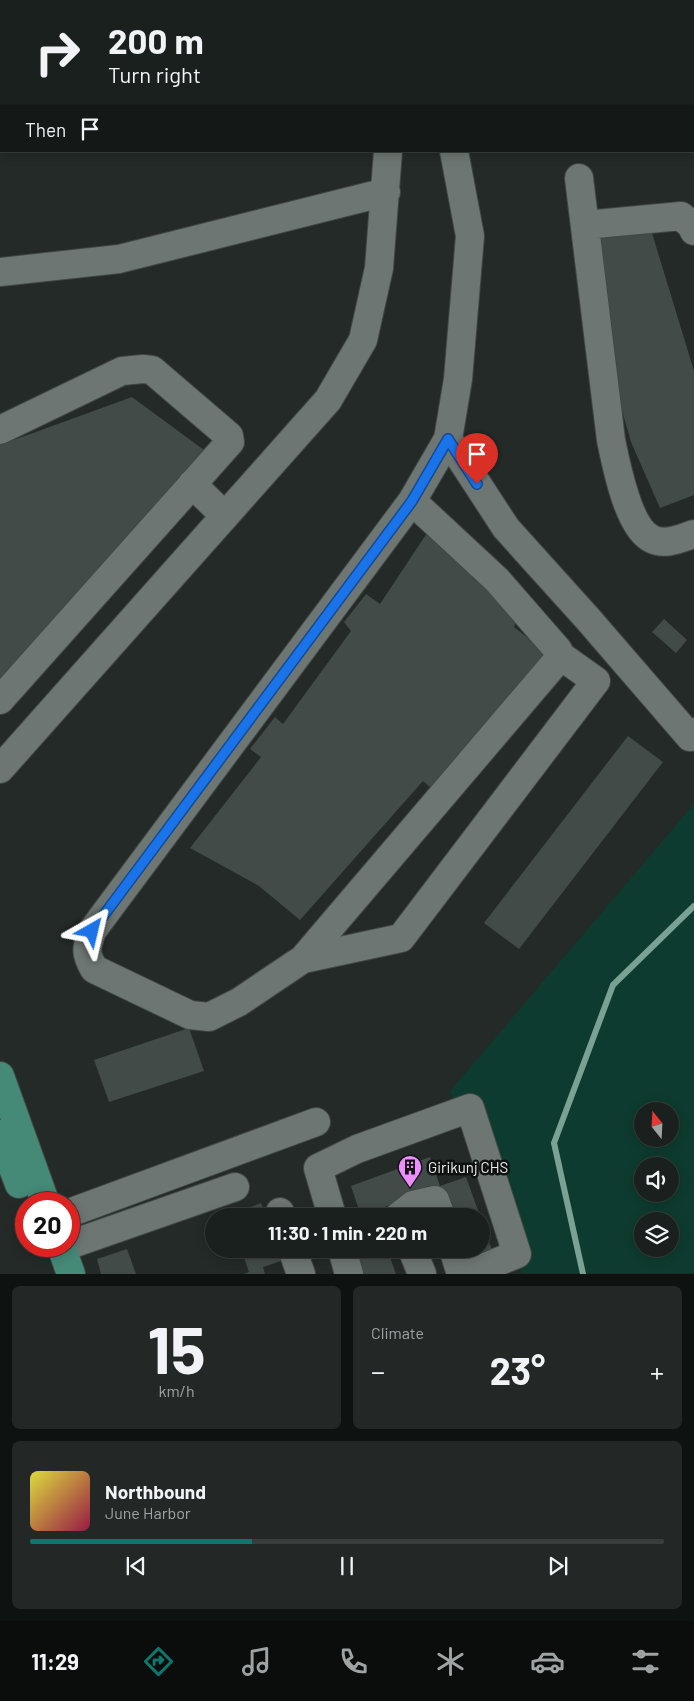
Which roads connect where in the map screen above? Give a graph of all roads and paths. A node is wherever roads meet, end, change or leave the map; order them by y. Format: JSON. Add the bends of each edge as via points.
{"nodes":[{"id":1,"x":388,"y":152,"type":"edge"},
{"id":2,"x":454,"y":152,"type":"edge"},
{"id":3,"x":579,"y":178,"type":"dead end"},
{"id":4,"x":386,"y":192,"type":"junction"},
{"id":5,"x":585,"y":225,"type":"junction"},
{"id":6,"x":694,"y":231,"type":"edge"},
{"id":7,"x":0,"y":272,"type":"edge"},
{"id":8,"x":0,"y":430,"type":"edge"},
{"id":9,"x":448,"y":439,"type":"junction"},
{"id":10,"x":192,"y":484,"type":"junction"},
{"id":11,"x":412,"y":501,"type":"junction"},
{"id":12,"x":225,"y":516,"type":"junction"},
{"id":13,"x":694,"y":534,"type":"edge"},
{"id":14,"x":561,"y":656,"type":"junction"},
{"id":15,"x":0,"y":700,"type":"edge"},
{"id":16,"x":694,"y":732,"type":"edge"},
{"id":17,"x":0,"y":769,"type":"edge"},
{"id":18,"x":303,"y":960,"type":"junction"},
{"id":19,"x":0,"y":1076,"type":"edge"},
{"id":20,"x":316,"y":1122,"type":"dead end"},
{"id":21,"x":0,"y":1134,"type":"edge"},
{"id":22,"x":235,"y":1187,"type":"dead end"},
{"id":23,"x":22,"y":1192,"type":"edge"},
{"id":24,"x":42,"y":1192,"type":"edge"},
{"id":25,"x":330,"y":1208,"type":"edge"},
{"id":26,"x":409,"y":1208,"type":"edge"},
{"id":27,"x":438,"y":1208,"type":"edge"},
{"id":28,"x":80,"y":1209,"type":"edge"},
{"id":29,"x":80,"y":1239,"type":"edge"},
{"id":30,"x":57,"y":1257,"type":"edge"},
{"id":31,"x":64,"y":1257,"type":"edge"},
{"id":32,"x":295,"y":1258,"type":"edge"},
{"id":33,"x":345,"y":1258,"type":"edge"},
{"id":34,"x":416,"y":1258,"type":"edge"},
{"id":35,"x":456,"y":1258,"type":"edge"},
{"id":36,"x":520,"y":1264,"type":"edge"},
{"id":37,"x":52,"y":1274,"type":"edge"},
{"id":38,"x":71,"y":1274,"type":"edge"},
{"id":39,"x":301,"y":1274,"type":"edge"},
{"id":40,"x":349,"y":1274,"type":"edge"},
{"id":41,"x":422,"y":1274,"type":"edge"},
{"id":42,"x":462,"y":1274,"type":"edge"},
{"id":43,"x":468,"y":1274,"type":"edge"}],
"edges":[{"from":1,"to":4,"type":"street"},
{"from":2,"to":9,"type":"street","via":[[470,236],[458,379]]},
{"from":3,"to":5,"type":"street"},
{"from":4,"to":7,"type":"street","via":[[119,259]]},
{"from":4,"to":12,"type":"street","via":[[379,268],[363,340],[328,400]]},
{"from":5,"to":6,"type":"street","via":[[681,216]]},
{"from":5,"to":13,"type":"street","via":[[611,440],[631,514],[651,539],[664,542]]},
{"from":8,"to":10,"type":"street","via":[[122,371],[152,370],[230,438],[230,442]]},
{"from":9,"to":11,"type":"street"},
{"from":9,"to":16,"type":"street","via":[[506,528],[690,737]]},
{"from":10,"to":12,"type":"street"},
{"from":10,"to":15,"type":"street"},
{"from":11,"to":14,"type":"street","via":[[497,580]]},
{"from":11,"to":18,"type":"street","via":[[92,931],[88,945],[88,958],[94,969],[190,1015],[209,1017],[239,1002]]},
{"from":12,"to":17,"type":"street"},
{"from":14,"to":18,"type":"street"},
{"from":14,"to":18,"type":"street","via":[[596,680],[401,938]]},
{"from":19,"to":24,"type":"main road"},
{"from":20,"to":28,"type":"street"},
{"from":21,"to":23,"type":"main road"},
{"from":22,"to":29,"type":"street"},
{"from":25,"to":36,"type":"street","via":[[318,1168],[357,1149],[470,1108]]},
{"from":26,"to":27,"type":"street","via":[[435,1200]]},
{"from":30,"to":37,"type":"main road"},
{"from":31,"to":38,"type":"main road"},
{"from":32,"to":39,"type":"street"},
{"from":33,"to":40,"type":"street"},
{"from":34,"to":41,"type":"street"},
{"from":35,"to":42,"type":"street"},
{"from":36,"to":43,"type":"street"}]}
